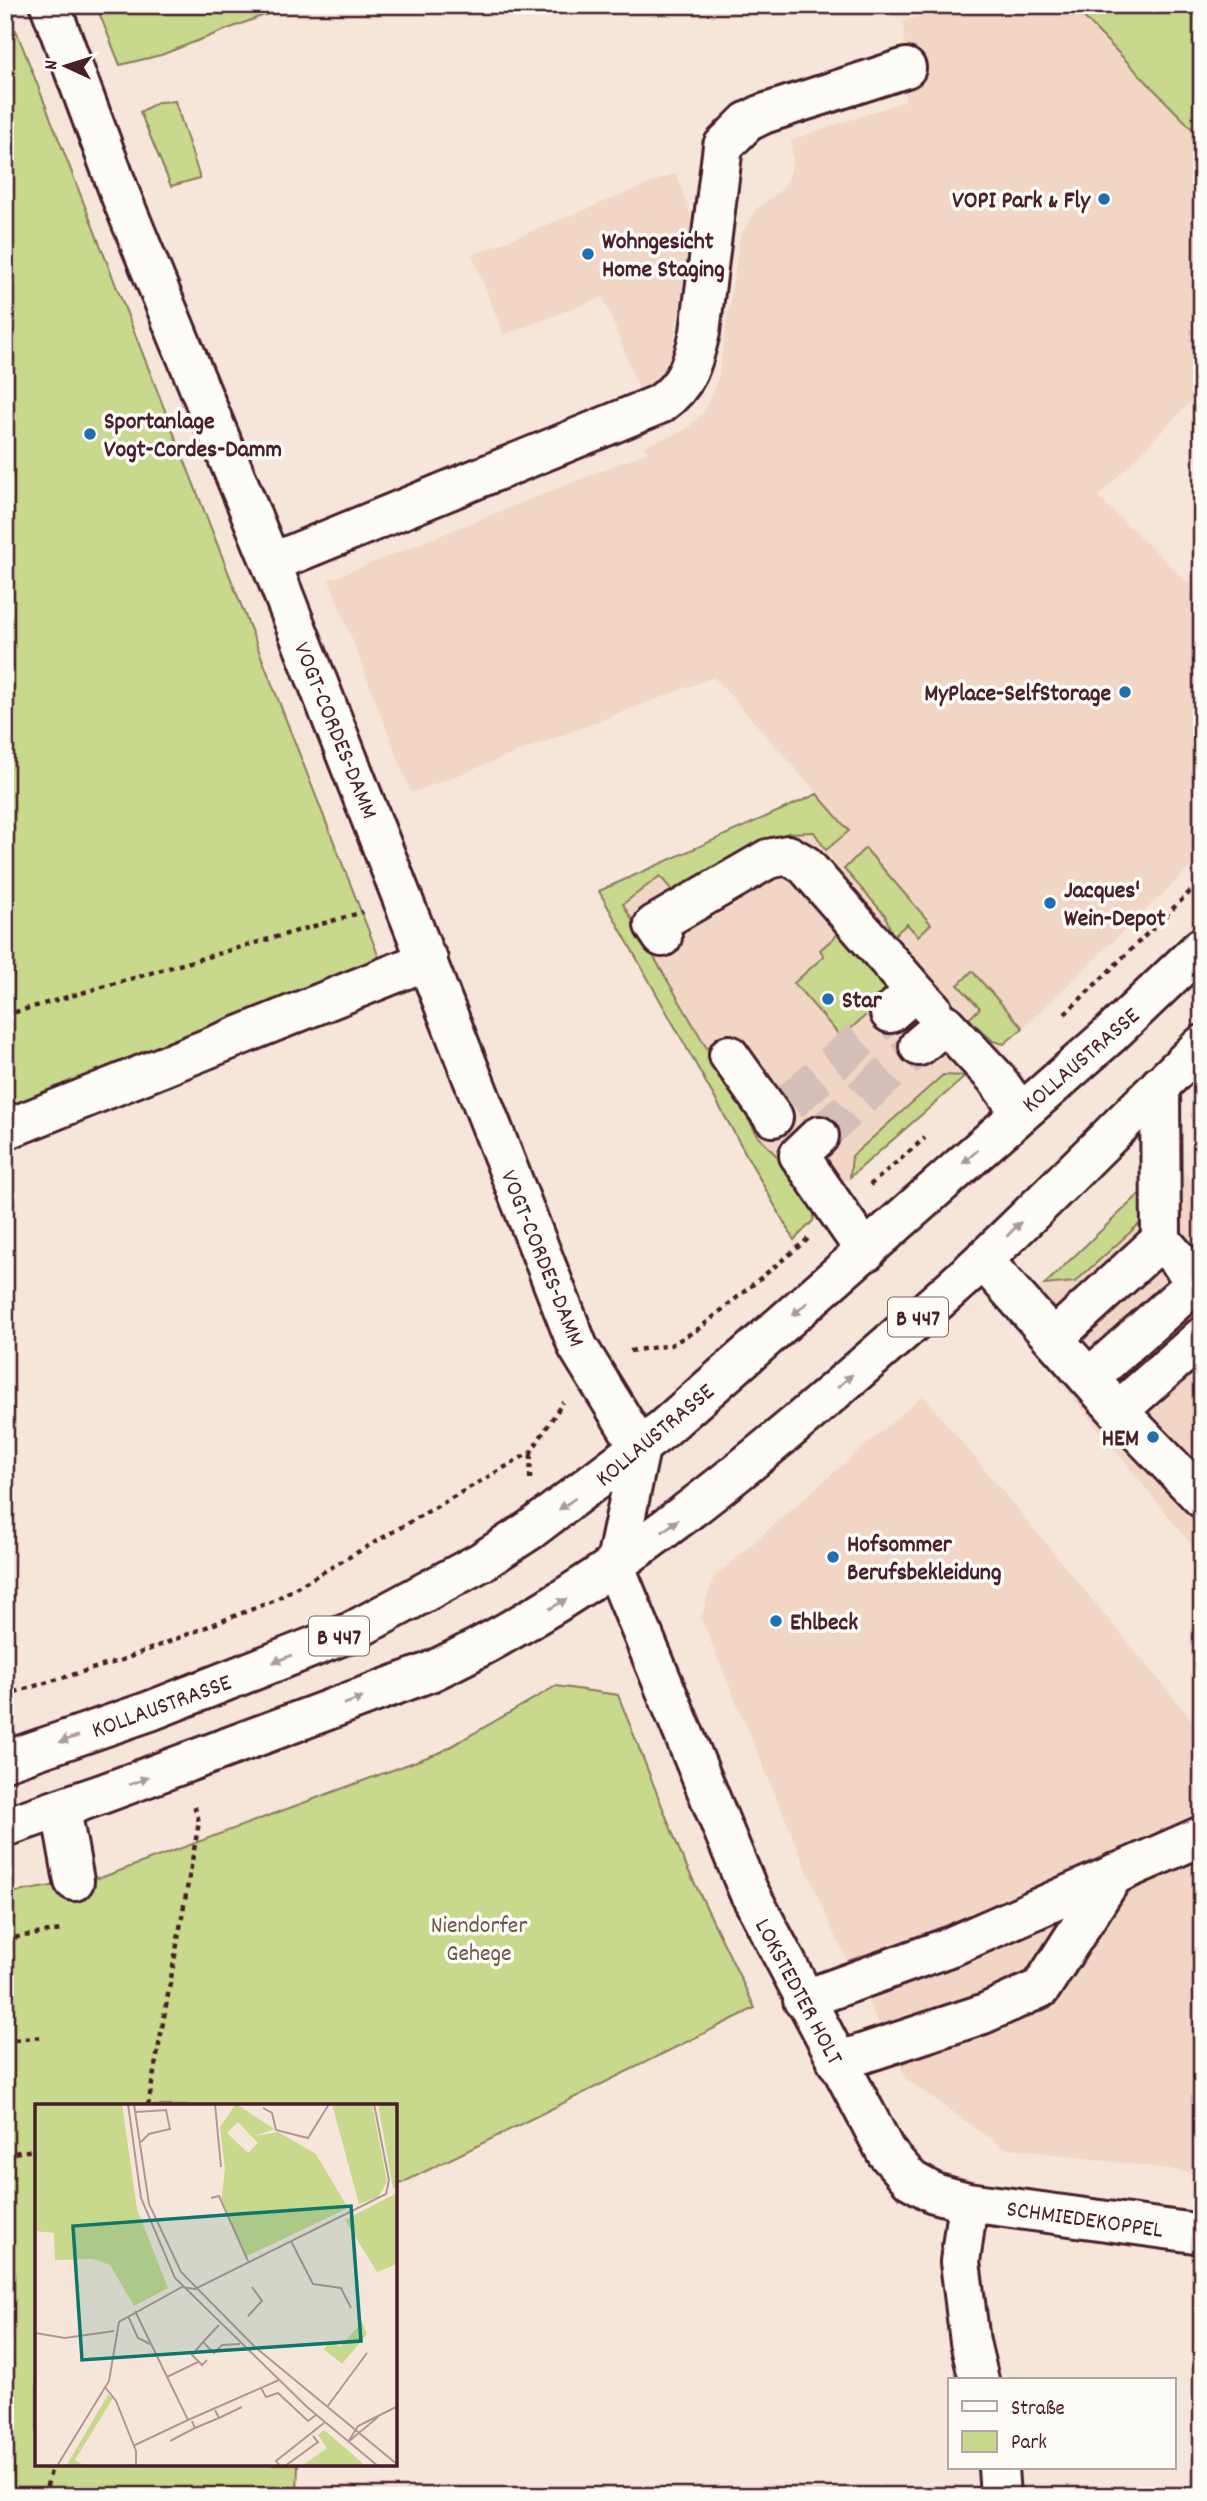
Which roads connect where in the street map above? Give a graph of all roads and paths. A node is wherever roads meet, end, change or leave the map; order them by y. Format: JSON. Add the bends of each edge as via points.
{"nodes":[{"id":1,"x":50,"y":5,"type":"edge"},
{"id":2,"x":906,"y":68,"type":"dead end"},
{"id":3,"x":271,"y":563,"type":"junction"},
{"id":4,"x":1202,"y":880,"type":"edge"},
{"id":5,"x":405,"y":901,"type":"junction"},
{"id":6,"x":662,"y":937,"type":"dead end"},
{"id":7,"x":1202,"y":947,"type":"edge"},
{"id":8,"x":428,"y":960,"type":"junction"},
{"id":9,"x":5,"y":1015,"type":"edge"},
{"id":10,"x":1062,"y":1018,"type":"dead end"},
{"id":11,"x":1202,"y":1045,"type":"edge"},
{"id":12,"x":729,"y":1055,"type":"dead end"},
{"id":13,"x":1160,"y":1085,"type":"junction"},
{"id":14,"x":1020,"y":1112,"type":"junction"},
{"id":15,"x":5,"y":1130,"type":"edge"},
{"id":16,"x":932,"y":1132,"type":"dead end"},
{"id":17,"x":838,"y":1214,"type":"junction"},
{"id":18,"x":1161,"y":1240,"type":"junction"},
{"id":19,"x":866,"y":1252,"type":"junction"},
{"id":20,"x":983,"y":1260,"type":"junction"},
{"id":21,"x":1199,"y":1285,"type":"edge"},
{"id":22,"x":1202,"y":1337,"type":"edge"},
{"id":23,"x":1054,"y":1338,"type":"junction"},
{"id":24,"x":593,"y":1374,"type":"junction"},
{"id":25,"x":1089,"y":1378,"type":"junction"},
{"id":26,"x":1118,"y":1411,"type":"junction"},
{"id":27,"x":640,"y":1448,"type":"junction"},
{"id":28,"x":1202,"y":1498,"type":"edge"},
{"id":29,"x":615,"y":1567,"type":"junction"},
{"id":30,"x":5,"y":1695,"type":"edge"},
{"id":31,"x":5,"y":1761,"type":"edge"},
{"id":32,"x":183,"y":1764,"type":"junction"},
{"id":33,"x":61,"y":1810,"type":"junction"},
{"id":34,"x":5,"y":1827,"type":"edge"},
{"id":35,"x":1202,"y":1836,"type":"edge"},
{"id":36,"x":1115,"y":1873,"type":"junction"},
{"id":37,"x":74,"y":1881,"type":"dead end"},
{"id":38,"x":61,"y":1930,"type":"dead end"},
{"id":39,"x":5,"y":1939,"type":"edge"},
{"id":40,"x":803,"y":2000,"type":"junction"},
{"id":41,"x":43,"y":2037,"type":"dead end"},
{"id":42,"x":5,"y":2041,"type":"edge"},
{"id":43,"x":837,"y":2063,"type":"junction"},
{"id":44,"x":148,"y":2104,"type":"edge"},
{"id":45,"x":35,"y":2150,"type":"dead end"},
{"id":46,"x":5,"y":2154,"type":"edge"},
{"id":47,"x":968,"y":2202,"type":"junction"},
{"id":48,"x":1202,"y":2234,"type":"edge"},
{"id":49,"x":5,"y":2243,"type":"edge"},
{"id":50,"x":14,"y":2247,"type":"dead end"},
{"id":51,"x":979,"y":2378,"type":"edge"},
{"id":52,"x":52,"y":2466,"type":"edge"},
{"id":53,"x":998,"y":2470,"type":"edge"},
{"id":54,"x":44,"y":2496,"type":"edge"},
{"id":55,"x":1000,"y":2496,"type":"edge"}],
"edges":[{"from":1,"to":3,"type":"main road","name":"VOGT-CORDES-DAMM","via":[[122,199]]},
{"from":2,"to":3,"type":"main road","via":[[763,114],[747,122],[723,146],[693,363],[673,395]]},
{"from":3,"to":5,"type":"main road","name":"VOGT-CORDES-DAMM"},
{"from":4,"to":10,"type":"path"},
{"from":5,"to":8,"type":"main road","name":"VOGT-CORDES-DAMM"},
{"from":5,"to":9,"type":"path"},
{"from":6,"to":14,"type":"main road","via":[[654,925],[768,859],[788,855],[805,865],[902,1002],[932,1035],[995,1077]]},
{"from":7,"to":14,"type":"main road","name":"KOLLAUSTRASSE","number":"B 447"},
{"from":8,"to":15,"type":"main road"},
{"from":8,"to":24,"type":"main road","name":"VOGT-CORDES-DAMM","via":[[554,1288]]},
{"from":11,"to":13,"type":"main road","number":"B 447"},
{"from":12,"to":17,"type":"main road","via":[[809,1145]]},
{"from":13,"to":18,"type":"main road"},
{"from":20,"to":13,"type":"main road","number":"B 447","one_way":true},
{"from":14,"to":19,"type":"main road","name":"KOLLAUSTRASSE","number":"B 447","one_way":true},
{"from":16,"to":17,"type":"path"},
{"from":17,"to":19,"type":"main road"},
{"from":17,"to":24,"type":"path","via":[[699,1328],[671,1345],[631,1351]]},
{"from":18,"to":21,"type":"main road"},
{"from":18,"to":23,"type":"main road"},
{"from":19,"to":27,"type":"main road","name":"KOLLAUSTRASSE","number":"B 447","one_way":true},
{"from":20,"to":23,"type":"main road"},
{"from":29,"to":20,"type":"main road","number":"B 447","one_way":true,"via":[[755,1458]]},
{"from":21,"to":25,"type":"main road"},
{"from":22,"to":26,"type":"main road"},
{"from":23,"to":25,"type":"main road"},
{"from":24,"to":27,"type":"main road","name":"VOGT-CORDES-DAMM"},
{"from":24,"to":30,"type":"path","via":[[573,1388],[531,1452],[273,1601],[122,1660]]},
{"from":25,"to":26,"type":"main road"},
{"from":26,"to":28,"type":"main road"},
{"from":27,"to":29,"type":"main road"},
{"from":27,"to":31,"type":"main road","name":"KOLLAUSTRASSE","number":"B 447","one_way":true,"via":[[481,1562],[351,1632],[150,1711]]},
{"from":32,"to":29,"type":"main road","number":"B 447","one_way":true,"via":[[430,1672],[532,1620]]},
{"from":29,"to":40,"type":"main road","name":"LOKSTEDTER HOLT","via":[[748,1890]]},
{"from":33,"to":32,"type":"main road","number":"B 447","one_way":true},
{"from":32,"to":44,"type":"path","via":[[199,1822]]},
{"from":33,"to":34,"type":"main road","number":"B 447"},
{"from":33,"to":37,"type":"main road"},
{"from":35,"to":36,"type":"main road"},
{"from":36,"to":40,"type":"main road","via":[[952,1946]]},
{"from":36,"to":43,"type":"main road","via":[[1041,1987],[983,2014]]},
{"from":38,"to":39,"type":"path"},
{"from":40,"to":43,"type":"main road","name":"LOKSTEDTER HOLT"},
{"from":41,"to":42,"type":"path"},
{"from":43,"to":47,"type":"main road","name":"LOKSTEDTER HOLT","via":[[886,2152],[911,2180],[934,2193]]},
{"from":45,"to":46,"type":"path"},
{"from":47,"to":48,"type":"main road","name":"SCHMIEDEKOPPEL"},
{"from":47,"to":51,"type":"main road","via":[[960,2262]]},
{"from":49,"to":50,"type":"path"},
{"from":52,"to":54,"type":"path"},
{"from":53,"to":55,"type":"main road"}]}
